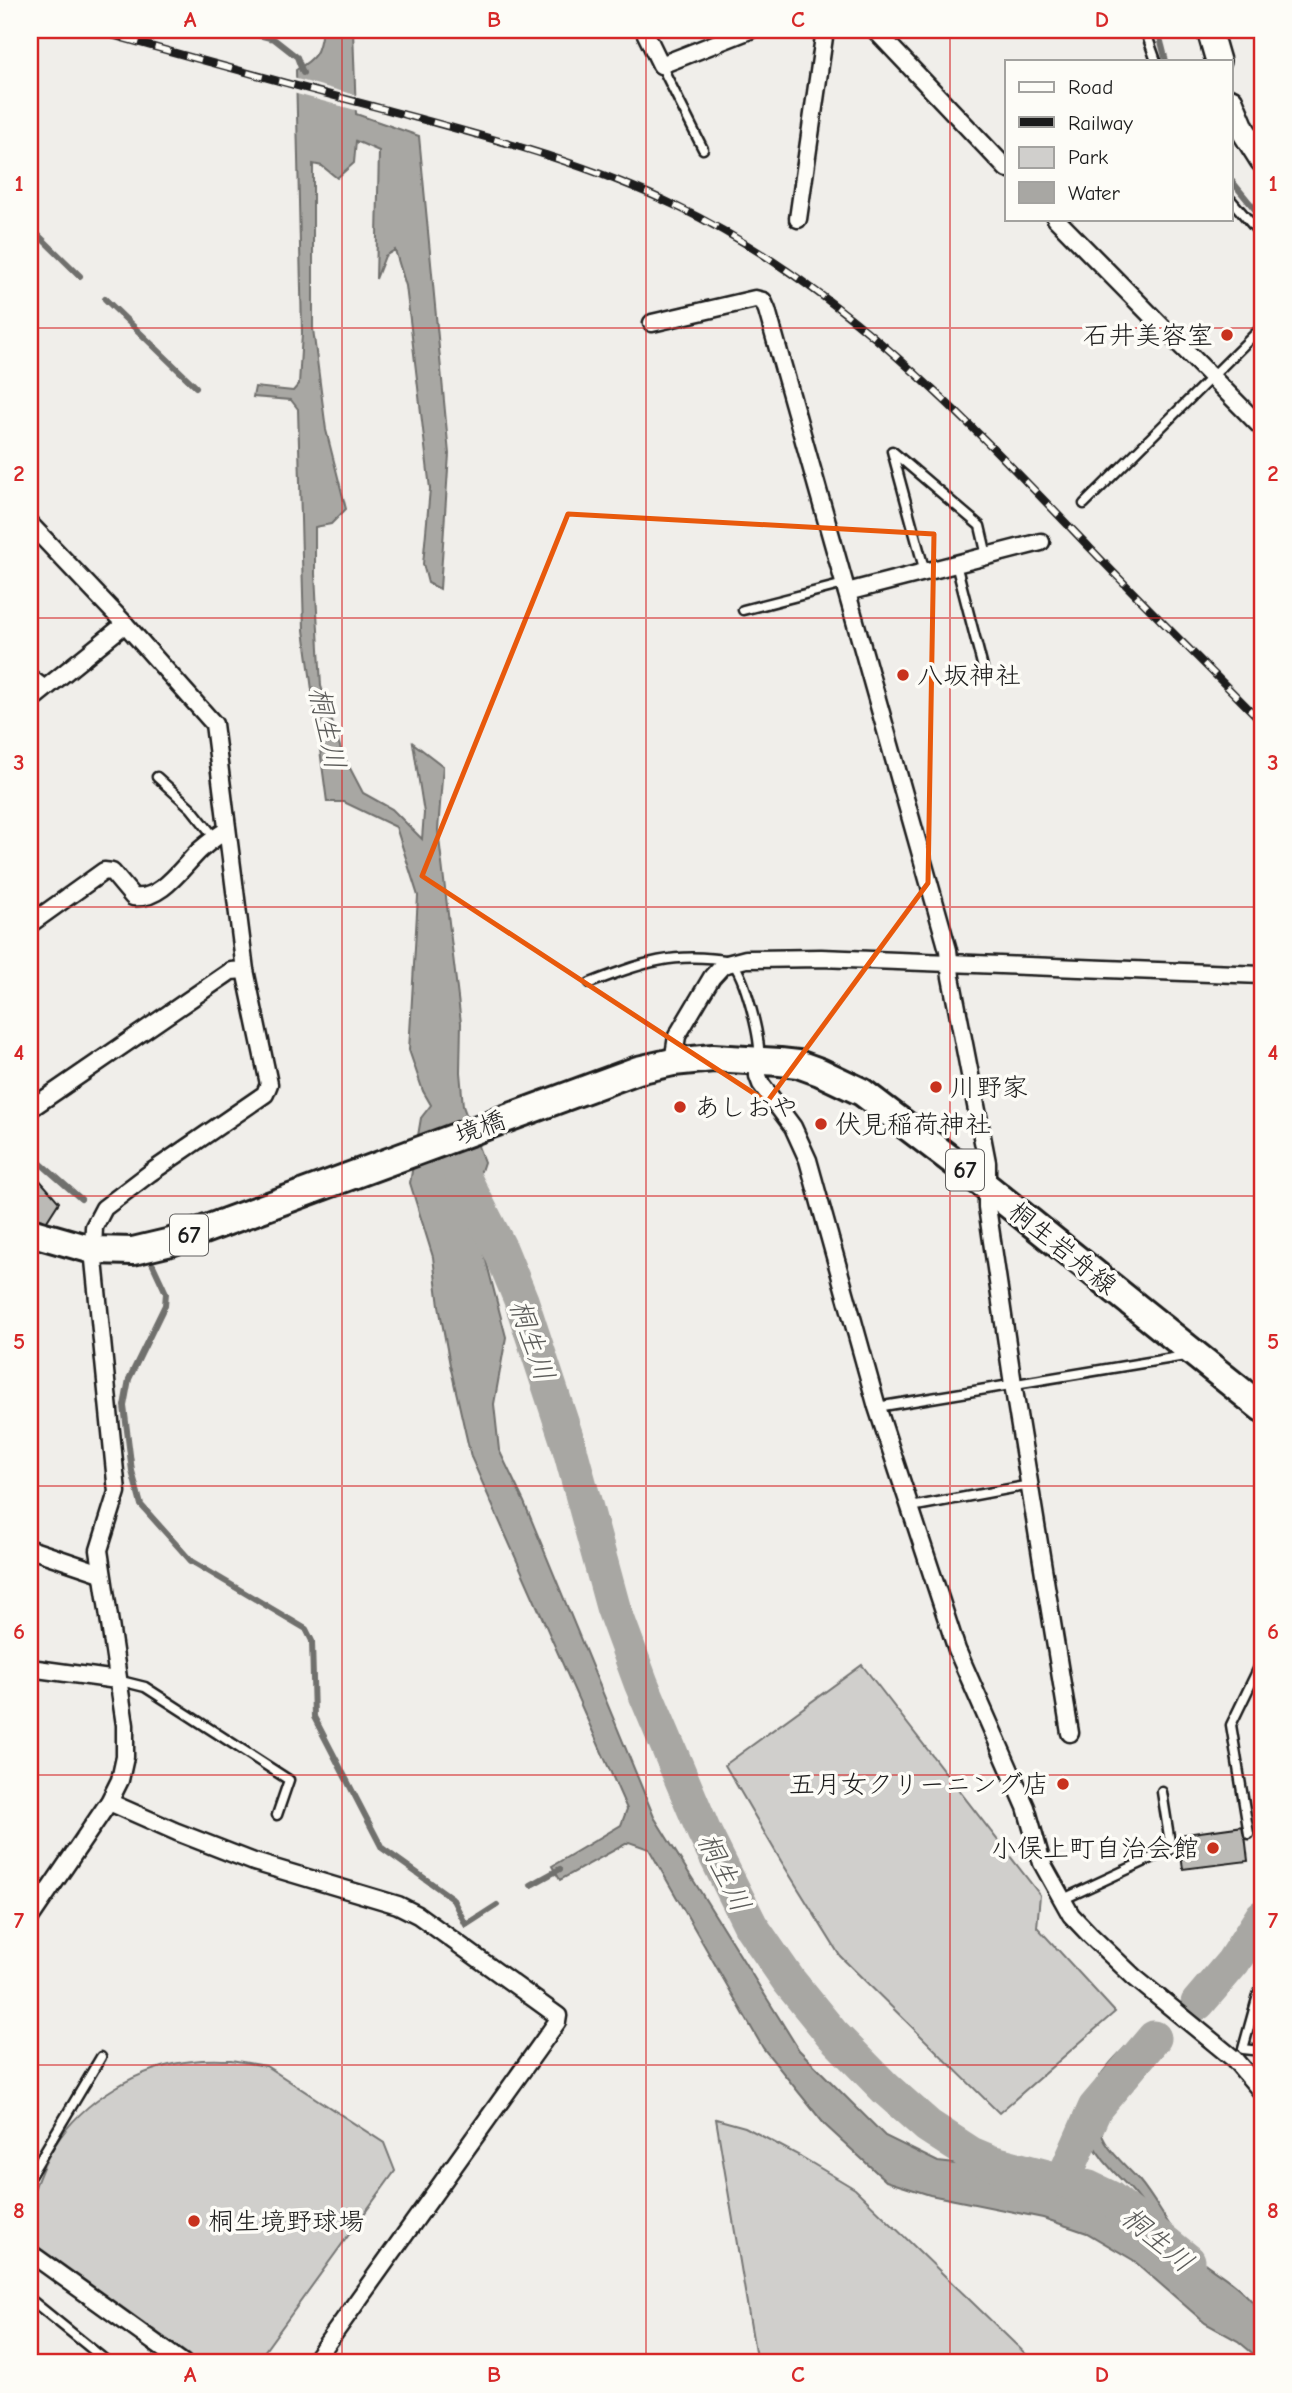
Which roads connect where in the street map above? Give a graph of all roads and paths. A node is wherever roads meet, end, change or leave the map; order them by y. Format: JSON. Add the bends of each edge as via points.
{"nodes":[{"id":1,"x":644,"y":30,"type":"edge"},
{"id":2,"x":750,"y":30,"type":"edge"},
{"id":3,"x":825,"y":30,"type":"edge"},
{"id":4,"x":875,"y":30,"type":"edge"},
{"id":5,"x":1145,"y":30,"type":"edge"},
{"id":6,"x":1209,"y":30,"type":"edge"},
{"id":7,"x":1156,"y":60,"type":"edge"},
{"id":8,"x":1218,"y":60,"type":"edge"},
{"id":9,"x":661,"y":65,"type":"junction"},
{"id":10,"x":1232,"y":103,"type":"edge"},
{"id":11,"x":703,"y":149,"type":"dead end"},
{"id":12,"x":1262,"y":160,"type":"edge"},
{"id":13,"x":1005,"y":167,"type":"edge"},
{"id":14,"x":1232,"y":201,"type":"edge"},
{"id":15,"x":798,"y":219,"type":"dead end"},
{"id":16,"x":1057,"y":220,"type":"edge"},
{"id":17,"x":1262,"y":236,"type":"edge"},
{"id":18,"x":652,"y":323,"type":"dead end"},
{"id":19,"x":1262,"y":327,"type":"edge"},
{"id":20,"x":1213,"y":377,"type":"junction"},
{"id":21,"x":1262,"y":428,"type":"edge"},
{"id":22,"x":1084,"y":504,"type":"dead end"},
{"id":23,"x":30,"y":524,"type":"edge"},
{"id":24,"x":1041,"y":542,"type":"dead end"},
{"id":25,"x":987,"y":556,"type":"junction"},
{"id":26,"x":956,"y":564,"type":"junction"},
{"id":27,"x":925,"y":572,"type":"junction"},
{"id":28,"x":846,"y":588,"type":"junction"},
{"id":29,"x":743,"y":610,"type":"dead end"},
{"id":30,"x":125,"y":624,"type":"junction"},
{"id":31,"x":983,"y":667,"type":"dead end"},
{"id":32,"x":30,"y":673,"type":"edge"},
{"id":33,"x":38,"y":695,"type":"edge"},
{"id":34,"x":158,"y":777,"type":"dead end"},
{"id":35,"x":221,"y":834,"type":"junction"},
{"id":36,"x":30,"y":924,"type":"edge"},
{"id":37,"x":731,"y":961,"type":"junction"},
{"id":38,"x":951,"y":964,"type":"junction"},
{"id":39,"x":245,"y":970,"type":"junction"},
{"id":40,"x":1262,"y":975,"type":"edge"},
{"id":41,"x":590,"y":983,"type":"dead end"},
{"id":42,"x":758,"y":1061,"type":"junction"},
{"id":43,"x":674,"y":1062,"type":"junction"},
{"id":44,"x":618,"y":1077,"type":"joint"},
{"id":45,"x":30,"y":1109,"type":"edge"},
{"id":46,"x":987,"y":1187,"type":"junction"},
{"id":47,"x":30,"y":1232,"type":"edge"},
{"id":48,"x":93,"y":1250,"type":"junction"},
{"id":49,"x":1196,"y":1354,"type":"junction"},
{"id":50,"x":1013,"y":1384,"type":"junction"},
{"id":51,"x":877,"y":1407,"type":"junction"},
{"id":52,"x":1262,"y":1408,"type":"edge"},
{"id":53,"x":1030,"y":1485,"type":"junction"},
{"id":54,"x":911,"y":1507,"type":"junction"},
{"id":55,"x":30,"y":1549,"type":"edge"},
{"id":56,"x":101,"y":1573,"type":"junction"},
{"id":57,"x":1262,"y":1661,"type":"edge"},
{"id":58,"x":30,"y":1668,"type":"edge"},
{"id":59,"x":117,"y":1680,"type":"junction"},
{"id":60,"x":1070,"y":1733,"type":"dead end"},
{"id":61,"x":1161,"y":1792,"type":"dead end"},
{"id":62,"x":109,"y":1802,"type":"junction"},
{"id":63,"x":277,"y":1815,"type":"dead end"},
{"id":64,"x":1249,"y":1834,"type":"dead end"},
{"id":65,"x":1063,"y":1902,"type":"junction"},
{"id":66,"x":30,"y":1918,"type":"edge"},
{"id":67,"x":1262,"y":1987,"type":"edge"},
{"id":68,"x":1262,"y":2051,"type":"edge"},
{"id":69,"x":1238,"y":2054,"type":"junction"},
{"id":70,"x":101,"y":2057,"type":"dead end"},
{"id":71,"x":1262,"y":2092,"type":"edge"},
{"id":72,"x":30,"y":2176,"type":"edge"},
{"id":73,"x":30,"y":2253,"type":"edge"},
{"id":74,"x":30,"y":2298,"type":"edge"},
{"id":75,"x":109,"y":2363,"type":"edge"},
{"id":76,"x":183,"y":2363,"type":"edge"},
{"id":77,"x":313,"y":2363,"type":"edge"}],
"edges":[{"from":1,"to":9,"type":"street"},
{"from":2,"to":9,"type":"street"},
{"from":3,"to":15,"type":"street"},
{"from":4,"to":13,"type":"street"},
{"from":5,"to":7,"type":"lane"},
{"from":6,"to":8,"type":"main road"},
{"from":9,"to":11,"type":"lane"},
{"from":10,"to":12,"type":"main road"},
{"from":14,"to":17,"type":"lane"},
{"from":16,"to":20,"type":"street"},
{"from":18,"to":28,"type":"street","via":[[755,299],[763,301]]},
{"from":19,"to":20,"type":"lane"},
{"from":20,"to":21,"type":"street"},
{"from":20,"to":22,"type":"lane"},
{"from":23,"to":30,"type":"street"},
{"from":24,"to":25,"type":"street"},
{"from":25,"to":26,"type":"street"},
{"from":25,"to":27,"type":"lane","via":[[980,526],[892,451]]},
{"from":26,"to":27,"type":"street"},
{"from":26,"to":31,"type":"lane"},
{"from":27,"to":28,"type":"street"},
{"from":28,"to":29,"type":"lane"},
{"from":28,"to":38,"type":"street"},
{"from":30,"to":33,"type":"street"},
{"from":30,"to":35,"type":"street","via":[[214,724]]},
{"from":32,"to":33,"type":"lane"},
{"from":34,"to":35,"type":"lane"},
{"from":35,"to":36,"type":"street","via":[[173,880],[149,896],[134,897],[112,872],[104,871]]},
{"from":35,"to":39,"type":"street"},
{"from":37,"to":38,"type":"street","via":[[780,957]]},
{"from":37,"to":41,"type":"lane","via":[[668,957]]},
{"from":37,"to":42,"type":"lane","via":[[739,971],[759,1036]]},
{"from":37,"to":43,"type":"street","via":[[712,977],[690,1011],[677,1037]]},
{"from":38,"to":40,"type":"street"},
{"from":38,"to":46,"type":"street","via":[[987,1161]]},
{"from":39,"to":45,"type":"street","via":[[231,971]]},
{"from":39,"to":48,"type":"street","via":[[269,1084],[265,1094],[104,1208],[94,1227]]},
{"from":42,"to":43,"type":"main road","name":"桐生岩舟線","number":"67","via":[[713,1058]]},
{"from":42,"to":46,"type":"main road","name":"桐生岩舟線","number":"67","via":[[798,1064],[862,1092]]},
{"from":42,"to":51,"type":"street","via":[[761,1084],[793,1127],[807,1160]]},
{"from":43,"to":44,"type":"main road","name":"桐生岩舟線","number":"67"},
{"from":44,"to":48,"type":"main road","name":"境橋","number":"67","via":[[171,1242],[133,1251]]},
{"from":46,"to":49,"type":"main road","name":"桐生岩舟線","number":"67"},
{"from":46,"to":50,"type":"street"},
{"from":47,"to":48,"type":"main road","number":"67"},
{"from":48,"to":56,"type":"street","via":[[117,1492],[99,1550]]},
{"from":49,"to":50,"type":"lane"},
{"from":49,"to":52,"type":"main road","name":"桐生岩舟線","number":"67"},
{"from":50,"to":51,"type":"lane"},
{"from":50,"to":53,"type":"street"},
{"from":51,"to":54,"type":"street"},
{"from":53,"to":54,"type":"lane"},
{"from":53,"to":60,"type":"street"},
{"from":54,"to":65,"type":"street","via":[[957,1650],[1026,1807],[1042,1863]]},
{"from":55,"to":56,"type":"street"},
{"from":56,"to":59,"type":"street"},
{"from":57,"to":64,"type":"lane","via":[[1231,1725]]},
{"from":58,"to":59,"type":"street"},
{"from":59,"to":62,"type":"street","via":[[125,1757]]},
{"from":59,"to":63,"type":"lane","via":[[145,1687],[289,1780]]},
{"from":61,"to":65,"type":"lane","via":[[1171,1849]]},
{"from":62,"to":66,"type":"street"},
{"from":62,"to":77,"type":"street","via":[[254,1862],[408,1910],[558,2016]]},
{"from":65,"to":69,"type":"street","via":[[1134,1977]]},
{"from":67,"to":69,"type":"lane"},
{"from":68,"to":69,"type":"lane"},
{"from":69,"to":71,"type":"street"},
{"from":70,"to":72,"type":"lane"},
{"from":73,"to":76,"type":"street"},
{"from":74,"to":75,"type":"lane"}]}
